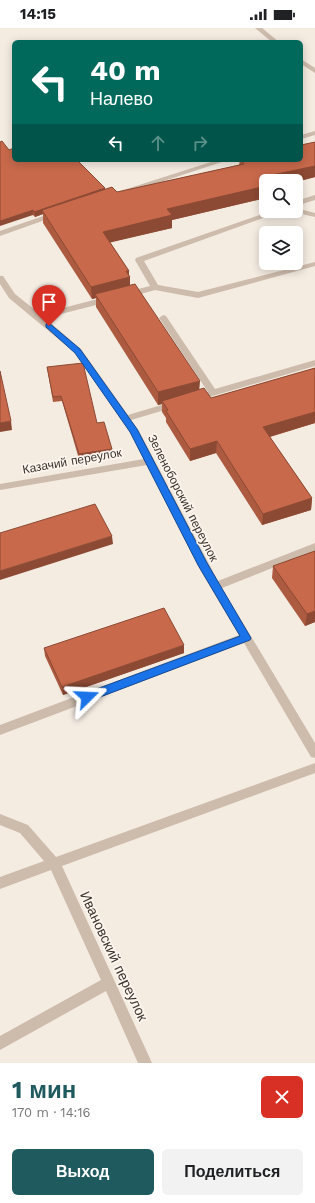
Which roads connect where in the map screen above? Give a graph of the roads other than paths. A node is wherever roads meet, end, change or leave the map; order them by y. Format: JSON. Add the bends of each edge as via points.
{"nodes":[{"id":1,"x":258,"y":28,"type":"edge"},
{"id":2,"x":273,"y":40,"type":"edge"},
{"id":3,"x":303,"y":62,"type":"edge"},
{"id":4,"x":315,"y":71,"type":"edge"},
{"id":5,"x":313,"y":136,"type":"edge"},
{"id":6,"x":303,"y":137,"type":"edge"},
{"id":7,"x":218,"y":162,"type":"edge"},
{"id":8,"x":104,"y":198,"type":"edge"},
{"id":9,"x":315,"y":198,"type":"edge"},
{"id":10,"x":303,"y":202,"type":"edge"},
{"id":11,"x":303,"y":212,"type":"edge"},
{"id":12,"x":60,"y":213,"type":"edge"},
{"id":13,"x":315,"y":215,"type":"edge"},
{"id":14,"x":259,"y":218,"type":"edge"},
{"id":15,"x":0,"y":234,"type":"edge"},
{"id":16,"x":315,"y":264,"type":"edge"},
{"id":17,"x":0,"y":278,"type":"edge"},
{"id":18,"x":154,"y":288,"type":"junction"},
{"id":19,"x":39,"y":317,"type":"junction"},
{"id":20,"x":163,"y":318,"type":"dead end"},
{"id":21,"x":315,"y":363,"type":"edge"},
{"id":22,"x":214,"y":393,"type":"junction"},
{"id":23,"x":125,"y":419,"type":"junction"},
{"id":24,"x":149,"y":461,"type":"junction"},
{"id":25,"x":0,"y":487,"type":"edge"},
{"id":26,"x":315,"y":547,"type":"edge"},
{"id":27,"x":215,"y":586,"type":"junction"},
{"id":28,"x":246,"y":638,"type":"junction"},
{"id":29,"x":0,"y":730,"type":"edge"},
{"id":30,"x":315,"y":753,"type":"edge"},
{"id":31,"x":315,"y":768,"type":"edge"},
{"id":32,"x":0,"y":819,"type":"edge"},
{"id":33,"x":54,"y":863,"type":"junction"},
{"id":34,"x":0,"y":883,"type":"edge"},
{"id":35,"x":108,"y":983,"type":"junction"},
{"id":36,"x":0,"y":1043,"type":"edge"},
{"id":37,"x":145,"y":1063,"type":"edge"}],
"edges":[{"from":1,"to":2,"type":"street"},
{"from":3,"to":4,"type":"street"},
{"from":5,"to":6,"type":"street"},
{"from":7,"to":8,"type":"street"},
{"from":9,"to":10,"type":"street"},
{"from":11,"to":13,"type":"street"},
{"from":12,"to":15,"type":"street"},
{"from":14,"to":18,"type":"street","via":[[139,260]]},
{"from":16,"to":18,"type":"street","via":[[198,295]]},
{"from":17,"to":19,"type":"street","name":"Зеленоборский переулок","via":[[12,296]]},
{"from":18,"to":19,"type":"street"},
{"from":19,"to":23,"type":"street","name":"Зеленоборский переулок","via":[[78,351]]},
{"from":20,"to":22,"type":"street"},
{"from":21,"to":22,"type":"street"},
{"from":22,"to":23,"type":"street"},
{"from":23,"to":24,"type":"street","name":"Зеленоборский переулок"},
{"from":24,"to":25,"type":"street","name":"Казачий переулок"},
{"from":24,"to":27,"type":"street","name":"Зеленоборский переулок"},
{"from":26,"to":27,"type":"street"},
{"from":27,"to":28,"type":"street","name":"Зеленоборский переулок"},
{"from":28,"to":29,"type":"street"},
{"from":28,"to":30,"type":"street","name":"Зеленоборский переулок"},
{"from":31,"to":33,"type":"street"},
{"from":32,"to":33,"type":"street","name":"Ивановский переулок","via":[[24,829]]},
{"from":33,"to":34,"type":"street"},
{"from":33,"to":35,"type":"street","name":"Ивановский переулок"},
{"from":35,"to":36,"type":"street"},
{"from":35,"to":37,"type":"street","name":"Ивановский переулок"}]}
